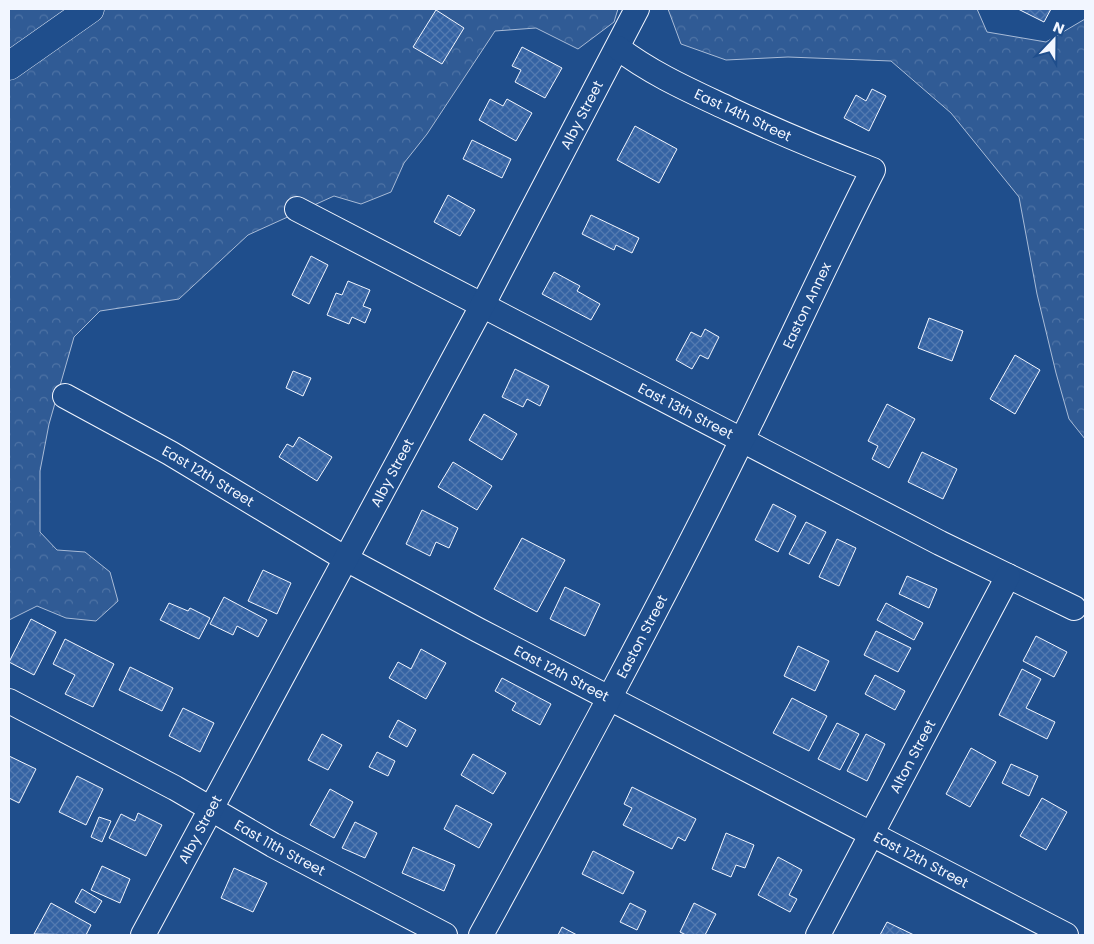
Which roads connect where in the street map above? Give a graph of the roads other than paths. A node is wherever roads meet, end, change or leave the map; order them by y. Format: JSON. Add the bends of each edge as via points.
{"nodes":[{"id":1,"x":90,"y":9,"type":"edge"},
{"id":2,"x":637,"y":9,"type":"edge"},
{"id":3,"x":618,"y":48,"type":"junction"},
{"id":4,"x":9,"y":66,"type":"edge"},
{"id":5,"x":873,"y":170,"type":"joint"},
{"id":6,"x":297,"y":209,"type":"dead end"},
{"id":7,"x":482,"y":306,"type":"junction"},
{"id":8,"x":64,"y":396,"type":"dead end"},
{"id":9,"x":742,"y":441,"type":"junction"},
{"id":10,"x":346,"y":559,"type":"junction"},
{"id":11,"x":1008,"y":576,"type":"junction"},
{"id":12,"x":1074,"y":608,"type":"dead end"},
{"id":13,"x":610,"y":699,"type":"junction"},
{"id":14,"x":9,"y":701,"type":"edge"},
{"id":15,"x":210,"y":810,"type":"junction"},
{"id":16,"x":872,"y":834,"type":"junction"},
{"id":17,"x":143,"y":935,"type":"edge"},
{"id":18,"x":445,"y":935,"type":"edge"},
{"id":19,"x":481,"y":935,"type":"edge"},
{"id":20,"x":818,"y":935,"type":"edge"},
{"id":21,"x":1066,"y":935,"type":"edge"}],
"edges":[{"from":1,"to":4,"type":"highway"},
{"from":2,"to":3,"type":"street","name":"Alby Street"},
{"from":3,"to":5,"type":"street","name":"East 14th Street","via":[[638,63],[700,96]]},
{"from":3,"to":7,"type":"street","name":"Alby Street"},
{"from":5,"to":9,"type":"street","name":"Easton Annex"},
{"from":6,"to":7,"type":"street","name":"East 13th Street"},
{"from":7,"to":9,"type":"street","name":"East 13th Street"},
{"from":7,"to":10,"type":"street","name":"Alby Street"},
{"from":8,"to":10,"type":"street","name":"East 12th Street","via":[[170,453]]},
{"from":9,"to":11,"type":"street","name":"East 13th Street"},
{"from":9,"to":13,"type":"street","name":"Easton Street"},
{"from":10,"to":13,"type":"street","name":"East 12th Street"},
{"from":10,"to":15,"type":"street","name":"Alby Street"},
{"from":11,"to":12,"type":"street","name":"East 13th Street"},
{"from":11,"to":16,"type":"street","name":"Alton Street"},
{"from":13,"to":16,"type":"street","name":"East 12th Street"},
{"from":13,"to":19,"type":"street","name":"Easton Street"},
{"from":14,"to":15,"type":"street","name":"East 11th Street","via":[[176,788]]},
{"from":15,"to":17,"type":"street","name":"Alby Street"},
{"from":15,"to":18,"type":"street","name":"East 11th Street"},
{"from":16,"to":20,"type":"street","name":"Alton Street"},
{"from":16,"to":21,"type":"street","name":"East 12th Street"}]}
